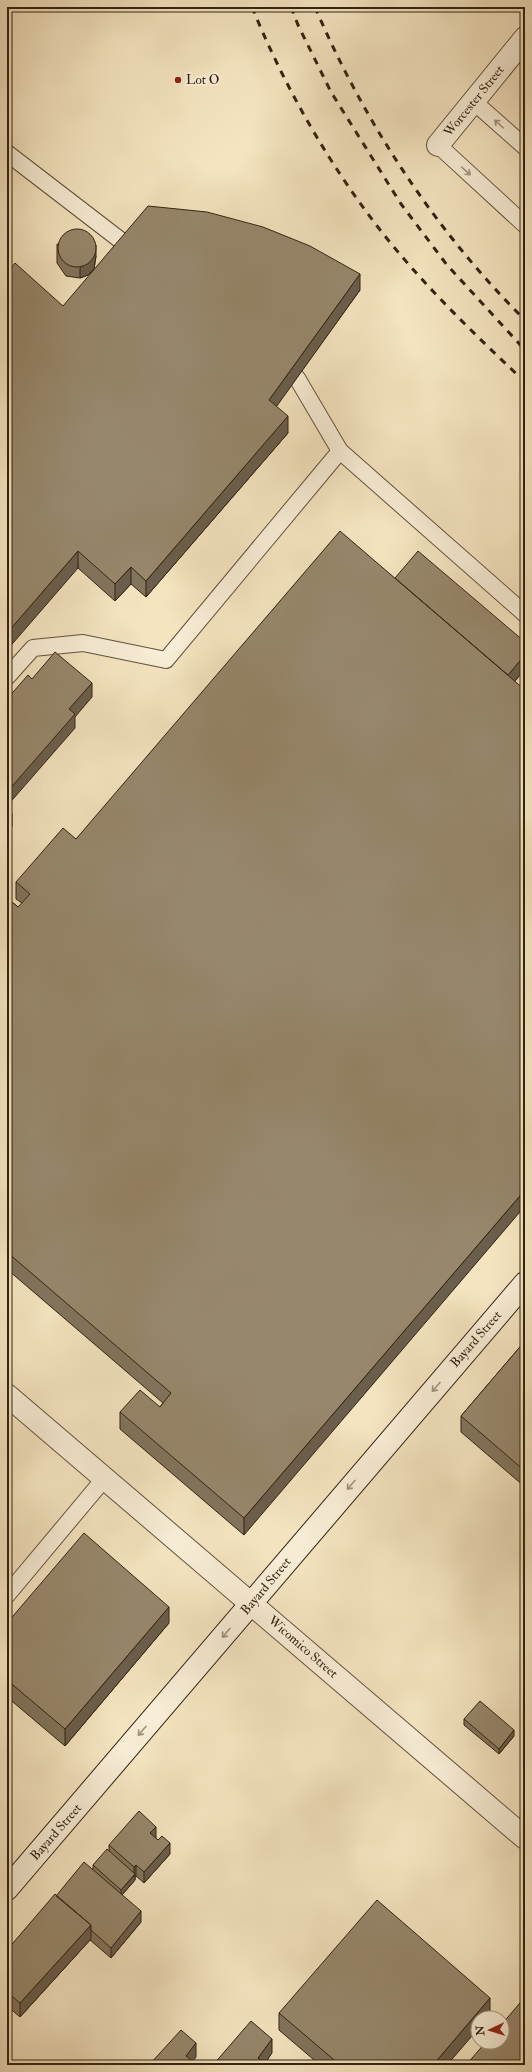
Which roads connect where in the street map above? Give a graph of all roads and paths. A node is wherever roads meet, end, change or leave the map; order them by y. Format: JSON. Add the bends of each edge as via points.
{"nodes":[{"id":1,"x":525,"y":38,"type":"edge"},
{"id":2,"x":473,"y":101,"type":"junction"},
{"id":3,"x":438,"y":145,"type":"joint"},
{"id":4,"x":525,"y":147,"type":"edge"},
{"id":5,"x":7,"y":153,"type":"edge"},
{"id":6,"x":525,"y":225,"type":"edge"},
{"id":7,"x":128,"y":246,"type":"edge"},
{"id":8,"x":297,"y":378,"type":"edge"},
{"id":9,"x":340,"y":451,"type":"junction"},
{"id":10,"x":525,"y":614,"type":"edge"},
{"id":11,"x":7,"y":677,"type":"edge"},
{"id":12,"x":525,"y":1283,"type":"edge"},
{"id":13,"x":7,"y":1395,"type":"edge"},
{"id":14,"x":104,"y":1479,"type":"junction"},
{"id":15,"x":7,"y":1595,"type":"edge"},
{"id":16,"x":252,"y":1603,"type":"junction"},
{"id":17,"x":525,"y":1838,"type":"edge"},
{"id":18,"x":7,"y":1889,"type":"edge"}],
"edges":[{"from":1,"to":2,"type":"street","name":"Worcester Street"},
{"from":2,"to":3,"type":"street","name":"Worcester Street"},
{"from":4,"to":2,"type":"lane","one_way":true},
{"from":3,"to":6,"type":"lane","one_way":true},
{"from":5,"to":7,"type":"lane"},
{"from":8,"to":9,"type":"lane"},
{"from":9,"to":10,"type":"lane"},
{"from":9,"to":11,"type":"lane","via":[[166,660],[83,643],[33,648]]},
{"from":12,"to":16,"type":"street","name":"Bayard Street","one_way":true},
{"from":13,"to":14,"type":"street","name":"Wicomico Street"},
{"from":14,"to":15,"type":"lane"},
{"from":14,"to":16,"type":"street","name":"Wicomico Street"},
{"from":16,"to":17,"type":"street","name":"Wicomico Street"},
{"from":16,"to":18,"type":"street","name":"Bayard Street","one_way":true}]}
